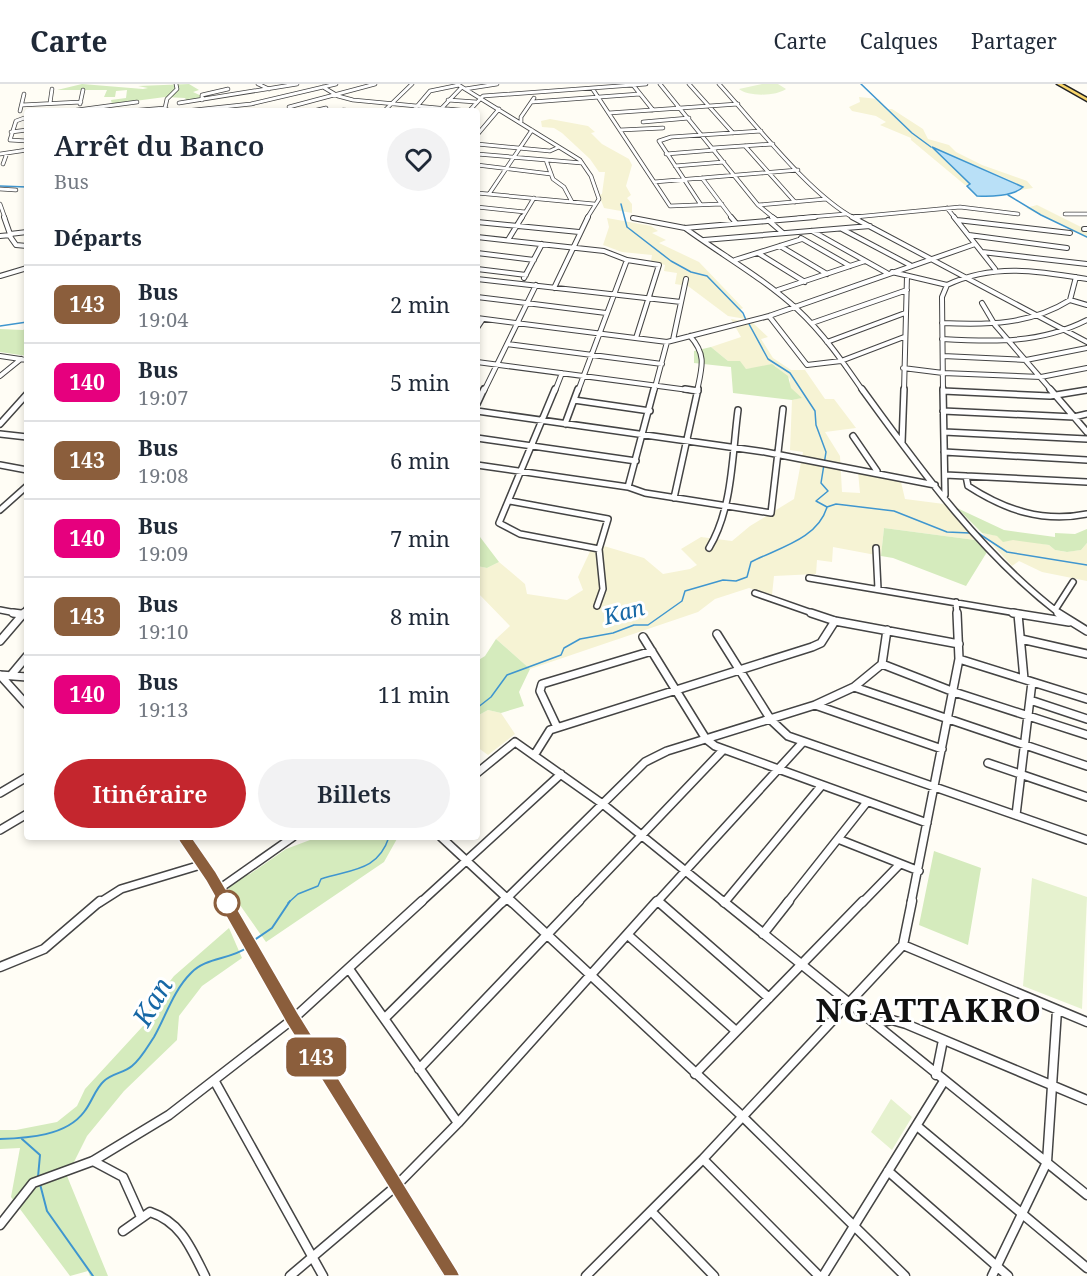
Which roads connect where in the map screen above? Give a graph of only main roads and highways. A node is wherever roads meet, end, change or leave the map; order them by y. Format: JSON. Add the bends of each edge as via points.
{"nodes":[{"id":1,"x":1059,"y":84,"type":"edge"},
{"id":2,"x":1087,"y":100,"type":"edge"}],
"edges":[{"from":1,"to":2,"type":"main road"}]}
